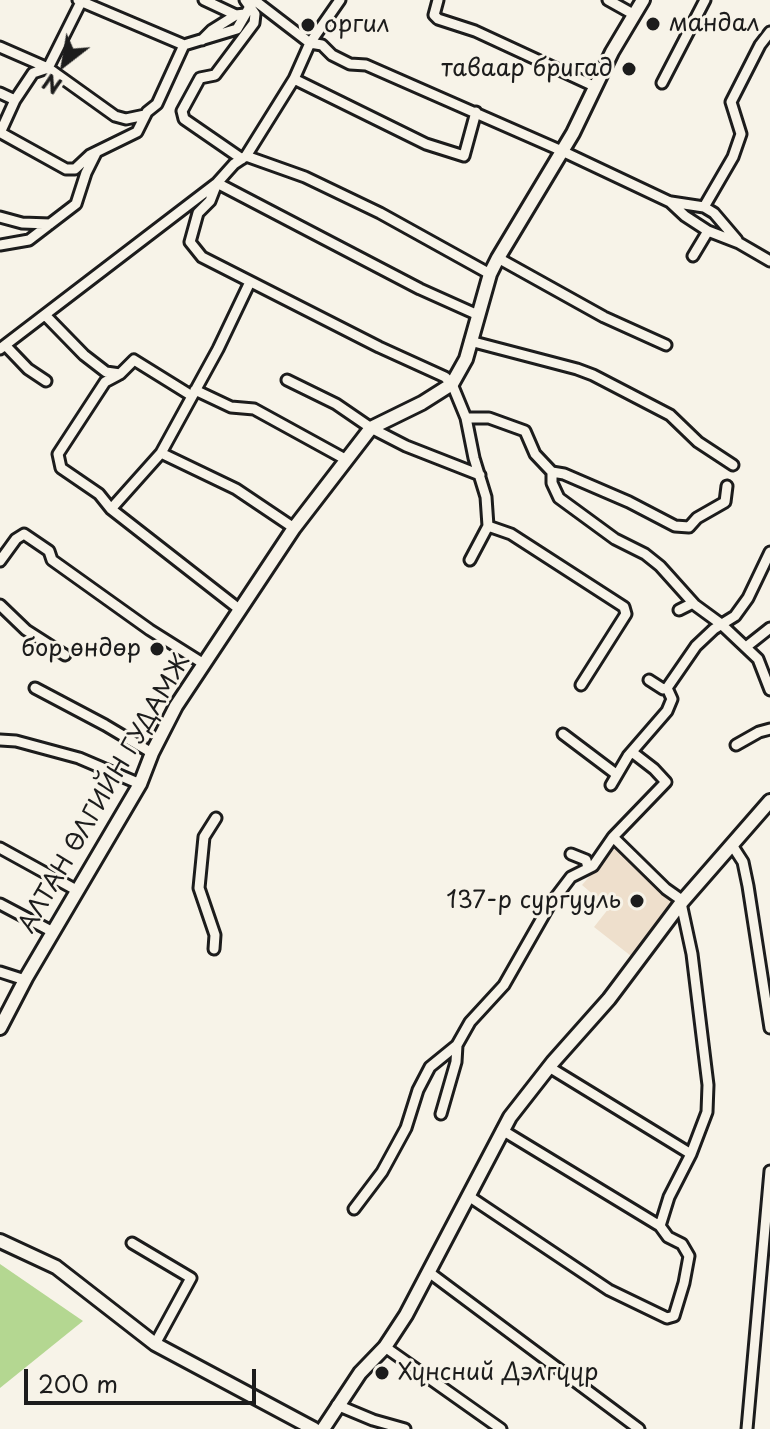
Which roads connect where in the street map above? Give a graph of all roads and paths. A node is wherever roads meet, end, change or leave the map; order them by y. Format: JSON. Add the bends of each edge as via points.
{"nodes":[{"id":1,"x":204,"y":0,"type":"edge"},
{"id":2,"x":340,"y":0,"type":"edge"},
{"id":3,"x":438,"y":0,"type":"edge"},
{"id":4,"x":608,"y":0,"type":"edge"},
{"id":5,"x":643,"y":0,"type":"edge"},
{"id":6,"x":705,"y":0,"type":"edge"},
{"id":7,"x":79,"y":1,"type":"edge"},
{"id":8,"x":247,"y":6,"type":"edge"},
{"id":9,"x":633,"y":14,"type":"junction"},
{"id":10,"x":770,"y":32,"type":"edge"},
{"id":11,"x":310,"y":43,"type":"junction"},
{"id":12,"x":184,"y":45,"type":"junction"},
{"id":13,"x":0,"y":47,"type":"edge"},
{"id":14,"x":48,"y":68,"type":"junction"},
{"id":15,"x":294,"y":79,"type":"junction"},
{"id":16,"x":662,"y":83,"type":"dead end"},
{"id":17,"x":596,"y":87,"type":"junction"},
{"id":18,"x":0,"y":93,"type":"edge"},
{"id":19,"x":15,"y":100,"type":"junction"},
{"id":20,"x":476,"y":112,"type":"junction"},
{"id":21,"x":145,"y":115,"type":"junction"},
{"id":22,"x":0,"y":133,"type":"edge"},
{"id":23,"x":99,"y":151,"type":"junction"},
{"id":24,"x":562,"y":151,"type":"junction"},
{"id":25,"x":244,"y":158,"type":"junction"},
{"id":26,"x":217,"y":183,"type":"junction"},
{"id":27,"x":670,"y":202,"type":"junction"},
{"id":28,"x":704,"y":207,"type":"junction"},
{"id":29,"x":0,"y":217,"type":"edge"},
{"id":30,"x":50,"y":224,"type":"junction"},
{"id":31,"x":708,"y":231,"type":"junction"},
{"id":32,"x":739,"y":243,"type":"junction"},
{"id":33,"x":0,"y":245,"type":"edge"},
{"id":34,"x":693,"y":256,"type":"dead end"},
{"id":35,"x":498,"y":258,"type":"junction"},
{"id":36,"x":770,"y":261,"type":"edge"},
{"id":37,"x":490,"y":274,"type":"junction"},
{"id":38,"x":250,"y":282,"type":"junction"},
{"id":39,"x":45,"y":315,"type":"junction"},
{"id":40,"x":478,"y":315,"type":"junction"},
{"id":41,"x":470,"y":341,"type":"junction"},
{"id":42,"x":666,"y":345,"type":"dead end"},
{"id":43,"x":2,"y":347,"type":"edge"},
{"id":44,"x":120,"y":374,"type":"junction"},
{"id":45,"x":287,"y":380,"type":"dead end"},
{"id":46,"x":46,"y":381,"type":"dead end"},
{"id":47,"x":452,"y":384,"type":"junction"},
{"id":48,"x":194,"y":393,"type":"junction"},
{"id":49,"x":466,"y":418,"type":"junction"},
{"id":50,"x":371,"y":428,"type":"junction"},
{"id":51,"x":161,"y":453,"type":"junction"},
{"id":52,"x":345,"y":459,"type":"junction"},
{"id":53,"x":733,"y":465,"type":"dead end"},
{"id":54,"x":552,"y":472,"type":"junction"},
{"id":55,"x":480,"y":475,"type":"junction"},
{"id":56,"x":727,"y":486,"type":"dead end"},
{"id":57,"x":111,"y":509,"type":"junction"},
{"id":58,"x":488,"y":526,"type":"junction"},
{"id":59,"x":294,"y":528,"type":"junction"},
{"id":60,"x":770,"y":552,"type":"edge"},
{"id":61,"x":470,"y":560,"type":"dead end"},
{"id":62,"x":0,"y":561,"type":"edge"},
{"id":63,"x":749,"y":573,"type":"dead end"},
{"id":64,"x":752,"y":587,"type":"junction"},
{"id":65,"x":693,"y":603,"type":"junction"},
{"id":66,"x":0,"y":605,"type":"edge"},
{"id":67,"x":239,"y":609,"type":"junction"},
{"id":68,"x":679,"y":610,"type":"dead end"},
{"id":69,"x":721,"y":624,"type":"junction"},
{"id":70,"x":770,"y":628,"type":"edge"},
{"id":71,"x":746,"y":647,"type":"junction"},
{"id":72,"x":65,"y":655,"type":"dead end"},
{"id":73,"x":204,"y":664,"type":"junction"},
{"id":74,"x":649,"y":680,"type":"dead end"},
{"id":75,"x":581,"y":685,"type":"dead end"},
{"id":76,"x":35,"y":688,"type":"dead end"},
{"id":77,"x":667,"y":688,"type":"junction"},
{"id":78,"x":770,"y":690,"type":"edge"},
{"id":79,"x":770,"y":729,"type":"edge"},
{"id":80,"x":563,"y":734,"type":"dead end"},
{"id":81,"x":0,"y":740,"type":"edge"},
{"id":82,"x":736,"y":745,"type":"dead end"},
{"id":83,"x":632,"y":752,"type":"junction"},
{"id":84,"x":152,"y":753,"type":"junction"},
{"id":85,"x":616,"y":774,"type":"junction"},
{"id":86,"x":140,"y":784,"type":"junction"},
{"id":87,"x":611,"y":785,"type":"dead end"},
{"id":88,"x":770,"y":801,"type":"edge"},
{"id":89,"x":216,"y":818,"type":"dead end"},
{"id":90,"x":613,"y":837,"type":"junction"},
{"id":91,"x":732,"y":845,"type":"junction"},
{"id":92,"x":0,"y":848,"type":"edge"},
{"id":93,"x":571,"y":854,"type":"dead end"},
{"id":94,"x":588,"y":868,"type":"junction"},
{"id":95,"x":78,"y":891,"type":"junction"},
{"id":96,"x":682,"y":902,"type":"junction"},
{"id":97,"x":0,"y":904,"type":"edge"},
{"id":98,"x":53,"y":932,"type":"junction"},
{"id":99,"x":214,"y":949,"type":"dead end"},
{"id":100,"x":0,"y":972,"type":"edge"},
{"id":101,"x":25,"y":980,"type":"junction"},
{"id":102,"x":0,"y":1028,"type":"edge"},
{"id":103,"x":770,"y":1028,"type":"edge"},
{"id":104,"x":457,"y":1045,"type":"junction"},
{"id":105,"x":549,"y":1067,"type":"junction"},
{"id":106,"x":441,"y":1114,"type":"dead end"},
{"id":107,"x":502,"y":1130,"type":"junction"},
{"id":108,"x":691,"y":1154,"type":"junction"},
{"id":109,"x":770,"y":1171,"type":"edge"},
{"id":110,"x":470,"y":1197,"type":"junction"},
{"id":111,"x":354,"y":1209,"type":"dead end"},
{"id":112,"x":660,"y":1226,"type":"junction"},
{"id":113,"x":0,"y":1241,"type":"edge"},
{"id":114,"x":132,"y":1243,"type":"dead end"},
{"id":115,"x":430,"y":1273,"type":"junction"},
{"id":116,"x":155,"y":1344,"type":"junction"},
{"id":117,"x":385,"y":1347,"type":"junction"},
{"id":118,"x":337,"y":1405,"type":"junction"},
{"id":119,"x":314,"y":1429,"type":"edge"},
{"id":120,"x":323,"y":1429,"type":"edge"},
{"id":121,"x":405,"y":1429,"type":"edge"},
{"id":122,"x":501,"y":1429,"type":"edge"},
{"id":123,"x":639,"y":1429,"type":"edge"},
{"id":124,"x":747,"y":1429,"type":"edge"}],
"edges":[{"from":1,"to":8,"type":"street"},
{"from":2,"to":11,"type":"street"},
{"from":3,"to":17,"type":"street","via":[[438,19]]},
{"from":4,"to":9,"type":"street"},
{"from":5,"to":9,"type":"main road"},
{"from":6,"to":16,"type":"street"},
{"from":7,"to":12,"type":"street"},
{"from":7,"to":14,"type":"street"},
{"from":8,"to":11,"type":"street"},
{"from":8,"to":12,"type":"street","via":[[202,40]]},
{"from":8,"to":25,"type":"street","via":[[255,14],[254,23],[215,75],[200,78],[182,111],[184,119]]},
{"from":9,"to":17,"type":"main road"},
{"from":10,"to":28,"type":"street","via":[[731,102],[741,134]]},
{"from":11,"to":15,"type":"street"},
{"from":11,"to":20,"type":"street","via":[[350,64],[366,65]]},
{"from":12,"to":21,"type":"street","via":[[157,104]]},
{"from":13,"to":14,"type":"street"},
{"from":14,"to":19,"type":"street","via":[[33,73]]},
{"from":14,"to":21,"type":"street","via":[[115,116]]},
{"from":15,"to":20,"type":"street","via":[[414,139],[464,156]]},
{"from":15,"to":25,"type":"street"},
{"from":17,"to":24,"type":"main road"},
{"from":18,"to":19,"type":"street"},
{"from":19,"to":22,"type":"street"},
{"from":20,"to":24,"type":"street"},
{"from":21,"to":23,"type":"street","via":[[137,132]]},
{"from":22,"to":23,"type":"street","via":[[70,170]]},
{"from":23,"to":30,"type":"street","via":[[76,204]]},
{"from":24,"to":27,"type":"street"},
{"from":24,"to":35,"type":"main road"},
{"from":25,"to":26,"type":"street"},
{"from":25,"to":37,"type":"street","via":[[305,177]]},
{"from":26,"to":38,"type":"street","via":[[198,213],[190,242],[202,257]]},
{"from":26,"to":39,"type":"street"},
{"from":26,"to":40,"type":"street"},
{"from":27,"to":28,"type":"street"},
{"from":27,"to":31,"type":"street"},
{"from":28,"to":32,"type":"street"},
{"from":29,"to":30,"type":"street"},
{"from":30,"to":33,"type":"street","via":[[29,240]]},
{"from":31,"to":32,"type":"street"},
{"from":31,"to":34,"type":"street"},
{"from":32,"to":36,"type":"street"},
{"from":35,"to":37,"type":"main road"},
{"from":35,"to":42,"type":"street"},
{"from":37,"to":40,"type":"main road"},
{"from":38,"to":47,"type":"street"},
{"from":38,"to":48,"type":"street"},
{"from":39,"to":43,"type":"street"},
{"from":39,"to":44,"type":"street","via":[[95,364]]},
{"from":40,"to":41,"type":"main road"},
{"from":41,"to":47,"type":"main road"},
{"from":41,"to":53,"type":"street","via":[[593,375],[670,415]]},
{"from":43,"to":46,"type":"street"},
{"from":44,"to":48,"type":"street","via":[[134,360]]},
{"from":44,"to":57,"type":"street","via":[[105,382],[58,454],[61,468]]},
{"from":45,"to":50,"type":"street"},
{"from":47,"to":49,"type":"street"},
{"from":47,"to":50,"type":"main road","name":"АЛТАН ӨЛГИЙН ГУДАМЖ"},
{"from":48,"to":51,"type":"street"},
{"from":48,"to":52,"type":"street","via":[[254,409]]},
{"from":49,"to":54,"type":"street","via":[[489,418],[521,428]]},
{"from":49,"to":55,"type":"street"},
{"from":50,"to":52,"type":"main road","name":"АЛТАН ӨЛГИЙН ГУДАМЖ"},
{"from":50,"to":55,"type":"street"},
{"from":51,"to":57,"type":"street"},
{"from":51,"to":59,"type":"street","via":[[236,489]]},
{"from":52,"to":59,"type":"main road","name":"АЛТАН ӨЛГИЙН ГУДАМЖ"},
{"from":54,"to":56,"type":"street","via":[[675,526],[689,527],[725,502]]},
{"from":54,"to":65,"type":"street","via":[[559,498],[645,554]]},
{"from":55,"to":58,"type":"street"},
{"from":57,"to":67,"type":"street"},
{"from":58,"to":61,"type":"street"},
{"from":58,"to":75,"type":"street","via":[[511,534],[624,607],[626,614]]},
{"from":59,"to":67,"type":"main road","name":"АЛТАН ӨЛГИЙН ГУДАМЖ"},
{"from":60,"to":64,"type":"street"},
{"from":62,"to":73,"type":"street","via":[[24,534],[49,551],[52,560]]},
{"from":63,"to":64,"type":"street"},
{"from":64,"to":69,"type":"street","via":[[735,616]]},
{"from":65,"to":68,"type":"street"},
{"from":65,"to":69,"type":"street"},
{"from":66,"to":72,"type":"street"},
{"from":67,"to":73,"type":"main road","name":"АЛТАН ӨЛГИЙН ГУДАМЖ"},
{"from":69,"to":71,"type":"street"},
{"from":69,"to":77,"type":"street","via":[[696,646]]},
{"from":70,"to":71,"type":"street"},
{"from":71,"to":78,"type":"street","via":[[758,659]]},
{"from":73,"to":84,"type":"main road","name":"АЛТАН ӨЛГИЙН ГУДАМЖ"},
{"from":74,"to":77,"type":"street"},
{"from":76,"to":84,"type":"street"},
{"from":77,"to":83,"type":"street","via":[[672,699],[667,711]]},
{"from":79,"to":82,"type":"street"},
{"from":80,"to":85,"type":"street"},
{"from":81,"to":86,"type":"street","via":[[79,758]]},
{"from":83,"to":85,"type":"street"},
{"from":83,"to":90,"type":"street","via":[[666,782]]},
{"from":84,"to":86,"type":"main road","name":"АЛТАН ӨЛГИЙН ГУДАМЖ"},
{"from":85,"to":87,"type":"street"},
{"from":86,"to":95,"type":"main road","name":"АЛТАН ӨЛГИЙН ГУДАМЖ"},
{"from":88,"to":91,"type":"main road"},
{"from":89,"to":99,"type":"street","via":[[204,837],[199,888],[215,935]]},
{"from":90,"to":94,"type":"street"},
{"from":90,"to":96,"type":"street"},
{"from":91,"to":96,"type":"main road"},
{"from":91,"to":103,"type":"street","via":[[743,862],[748,886]]},
{"from":92,"to":95,"type":"street"},
{"from":93,"to":94,"type":"street","via":[[586,860]]},
{"from":94,"to":104,"type":"street","via":[[571,877],[549,906],[504,985]]},
{"from":95,"to":98,"type":"main road","name":"АЛТАН ӨЛГИЙН ГУДАМЖ"},
{"from":96,"to":105,"type":"main road","via":[[609,999]]},
{"from":96,"to":108,"type":"street","via":[[708,1085],[707,1112]]},
{"from":97,"to":98,"type":"street"},
{"from":98,"to":101,"type":"main road","name":"АЛТАН ӨЛГИЙН ГУДАМЖ"},
{"from":100,"to":101,"type":"street"},
{"from":101,"to":102,"type":"main road","name":"АЛТАН ӨЛГИЙН ГУДАМЖ"},
{"from":104,"to":106,"type":"street"},
{"from":104,"to":111,"type":"street","via":[[430,1067],[406,1128]]},
{"from":105,"to":107,"type":"main road"},
{"from":105,"to":108,"type":"street"},
{"from":107,"to":110,"type":"main road"},
{"from":107,"to":112,"type":"street"},
{"from":108,"to":112,"type":"street"},
{"from":109,"to":124,"type":"street"},
{"from":110,"to":112,"type":"street","via":[[609,1290],[667,1318],[674,1316],[689,1256]]},
{"from":110,"to":115,"type":"main road"},
{"from":113,"to":116,"type":"main road","via":[[56,1267]]},
{"from":114,"to":116,"type":"street","via":[[191,1278]]},
{"from":115,"to":117,"type":"main road"},
{"from":115,"to":123,"type":"street"},
{"from":116,"to":119,"type":"main road"},
{"from":117,"to":118,"type":"main road"},
{"from":117,"to":122,"type":"street"},
{"from":118,"to":120,"type":"main road"},
{"from":118,"to":121,"type":"street"}]}
